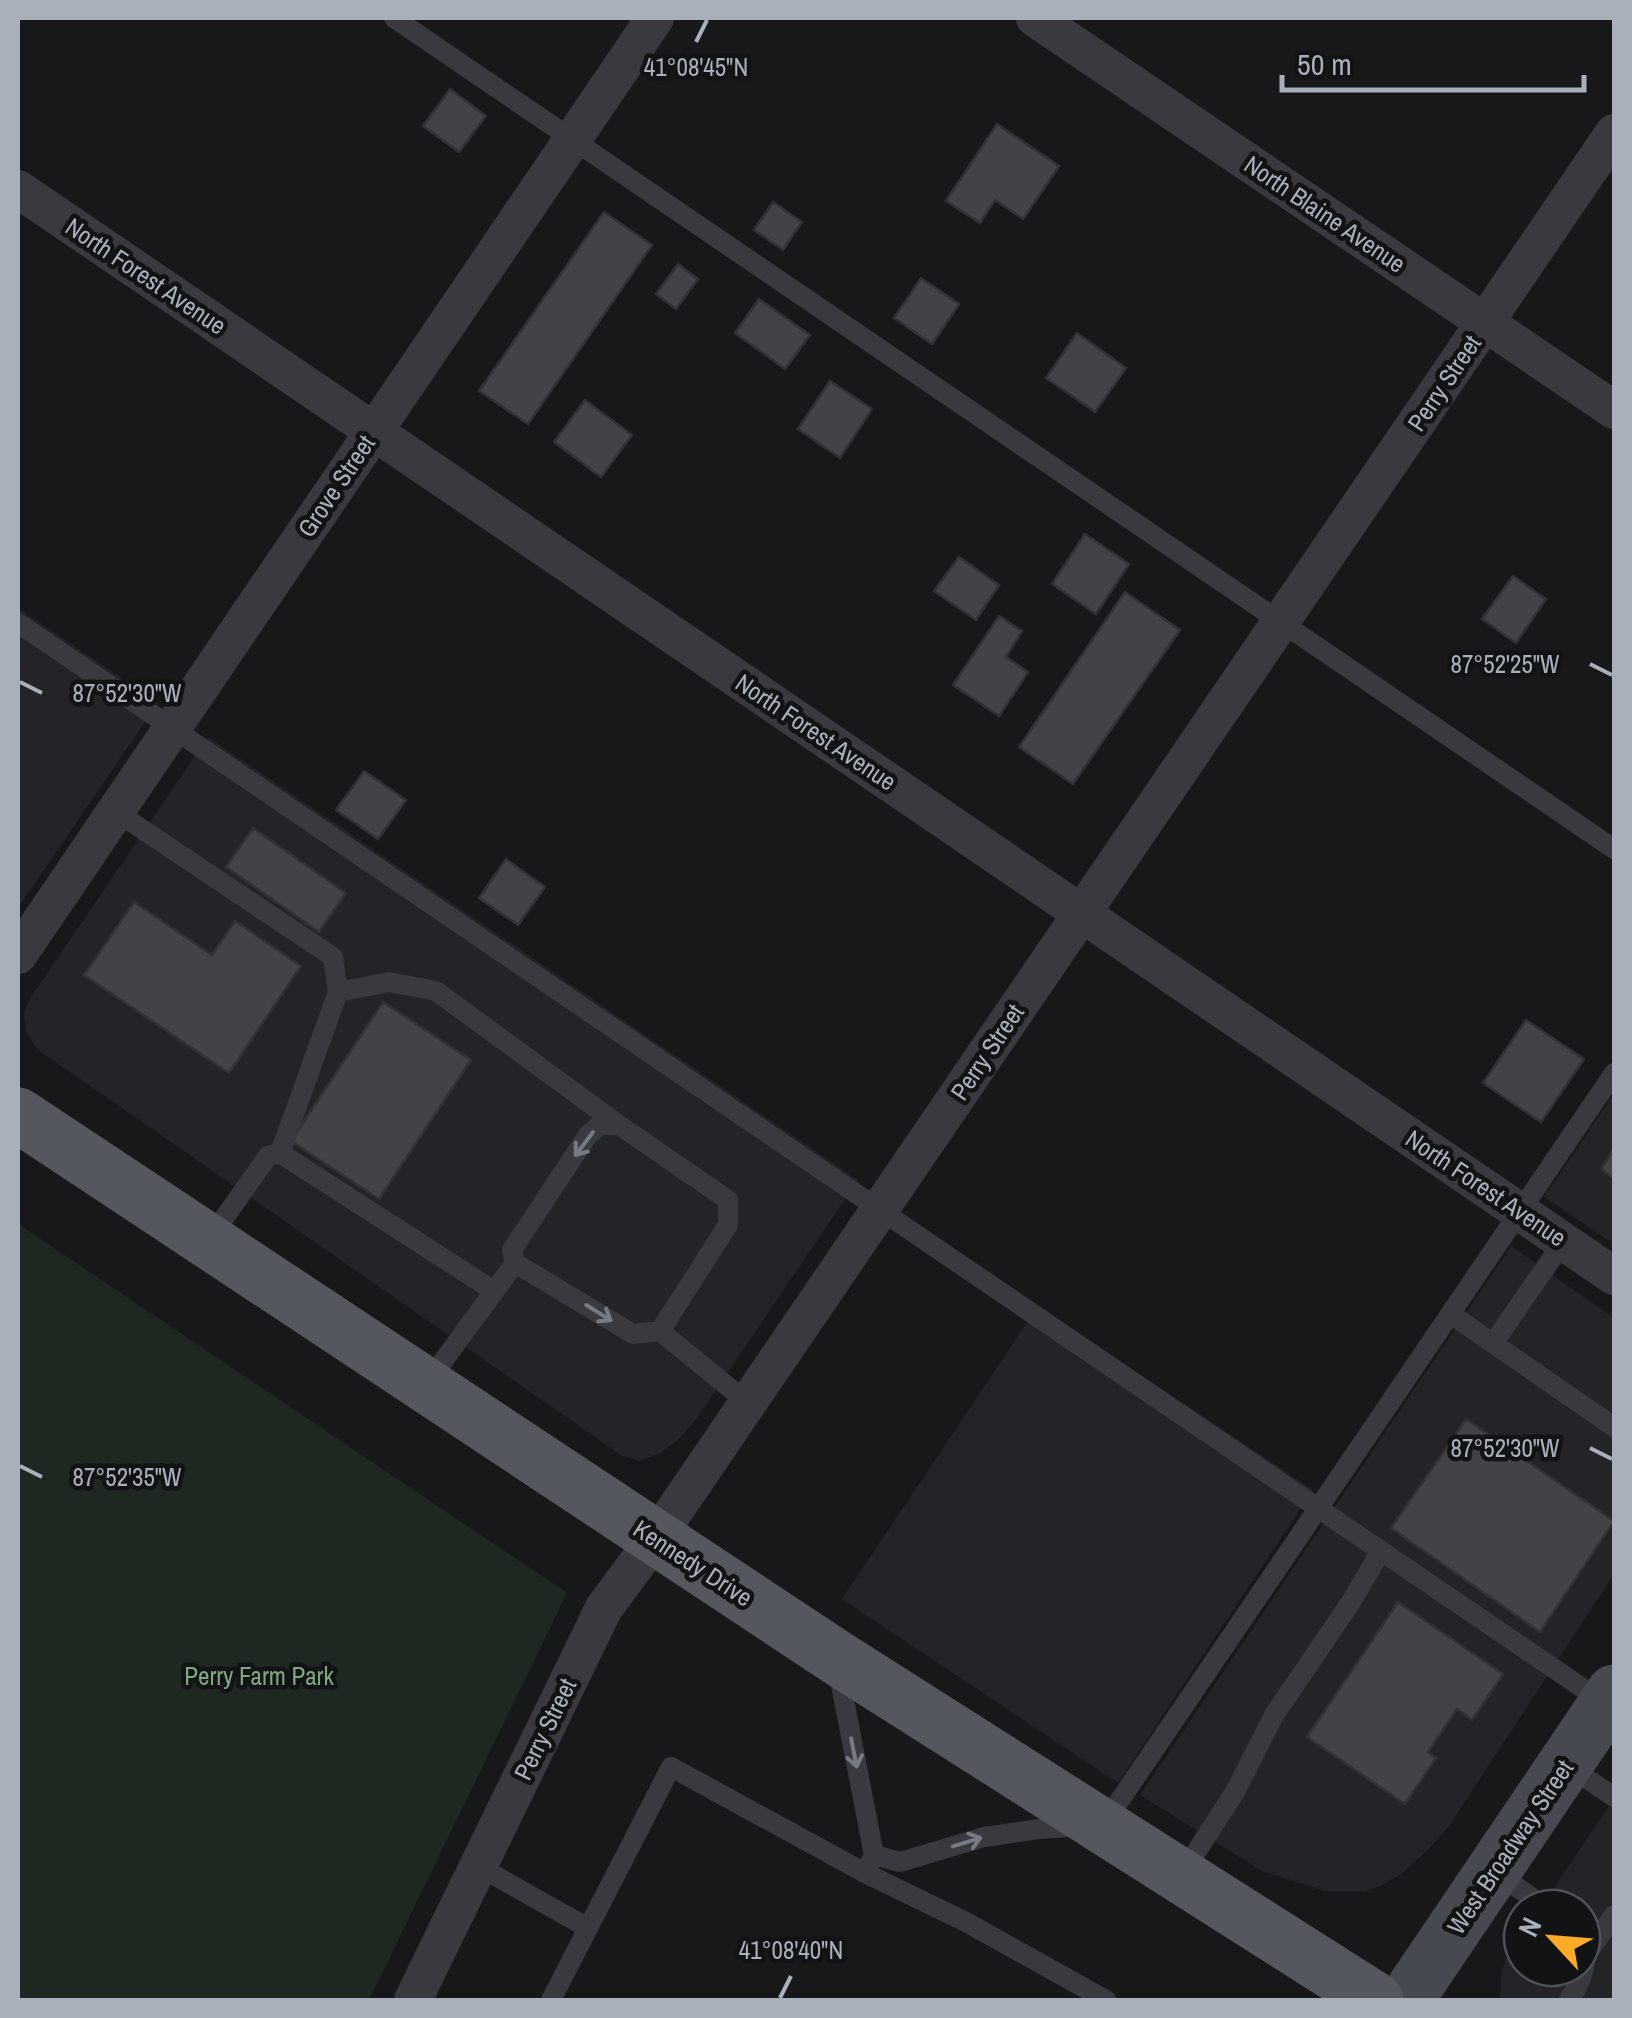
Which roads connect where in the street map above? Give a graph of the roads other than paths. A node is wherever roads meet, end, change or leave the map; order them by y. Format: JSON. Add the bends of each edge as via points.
{"nodes":[{"id":1,"x":394,"y":18,"type":"edge"},
{"id":2,"x":655,"y":18,"type":"edge"},
{"id":3,"x":1035,"y":18,"type":"edge"},
{"id":4,"x":1614,"y":133,"type":"edge"},
{"id":5,"x":572,"y":139,"type":"junction"},
{"id":6,"x":18,"y":188,"type":"edge"},
{"id":7,"x":1485,"y":323,"type":"junction"},
{"id":8,"x":1614,"y":410,"type":"edge"},
{"id":9,"x":374,"y":431,"type":"junction"},
{"id":10,"x":1281,"y":622,"type":"junction"},
{"id":11,"x":18,"y":623,"type":"edge"},
{"id":12,"x":172,"y":728,"type":"junction"},
{"id":13,"x":115,"y":811,"type":"junction"},
{"id":14,"x":1614,"y":849,"type":"edge"},
{"id":15,"x":1082,"y":913,"type":"junction"},
{"id":16,"x":21,"y":942,"type":"edge"},
{"id":17,"x":338,"y":992,"type":"junction"},
{"id":18,"x":1614,"y":1073,"type":"edge"},
{"id":19,"x":18,"y":1115,"type":"edge"},
{"id":20,"x":619,"y":1124,"type":"junction"},
{"id":21,"x":280,"y":1153,"type":"junction"},
{"id":22,"x":879,"y":1210,"type":"junction"},
{"id":23,"x":1520,"y":1212,"type":"junction"},
{"id":24,"x":1564,"y":1241,"type":"junction"},
{"id":25,"x":208,"y":1242,"type":"junction"},
{"id":26,"x":515,"y":1264,"type":"junction"},
{"id":27,"x":1614,"y":1276,"type":"edge"},
{"id":28,"x":494,"y":1291,"type":"junction"},
{"id":29,"x":1452,"y":1315,"type":"junction"},
{"id":30,"x":660,"y":1332,"type":"junction"},
{"id":31,"x":1494,"y":1342,"type":"junction"},
{"id":32,"x":425,"y":1386,"type":"junction"},
{"id":33,"x":748,"y":1403,"type":"junction"},
{"id":34,"x":1614,"y":1427,"type":"edge"},
{"id":35,"x":1318,"y":1508,"type":"junction"},
{"id":36,"x":655,"y":1538,"type":"junction"},
{"id":37,"x":1381,"y":1551,"type":"junction"},
{"id":38,"x":836,"y":1657,"type":"junction"},
{"id":39,"x":1612,"y":1702,"type":"edge"},
{"id":40,"x":1566,"y":1765,"type":"junction"},
{"id":41,"x":1614,"y":1797,"type":"edge"},
{"id":42,"x":1103,"y":1825,"type":"junction"},
{"id":43,"x":869,"y":1864,"type":"junction"},
{"id":44,"x":478,"y":1866,"type":"junction"},
{"id":45,"x":1494,"y":1871,"type":"junction"},
{"id":46,"x":1181,"y":1875,"type":"junction"},
{"id":47,"x":1518,"y":1888,"type":"edge"},
{"id":48,"x":588,"y":1928,"type":"junction"},
{"id":49,"x":413,"y":2000,"type":"edge"},
{"id":50,"x":551,"y":2000,"type":"edge"},
{"id":51,"x":1106,"y":2000,"type":"edge"},
{"id":52,"x":1376,"y":2000,"type":"edge"},
{"id":53,"x":1406,"y":2000,"type":"edge"}],
"edges":[{"from":1,"to":5,"type":"lane"},
{"from":2,"to":5,"type":"street","name":"Grove Street"},
{"from":3,"to":7,"type":"street","name":"North Blaine Avenue"},
{"from":4,"to":7,"type":"street","name":"Perry Street"},
{"from":5,"to":9,"type":"street","name":"Grove Street"},
{"from":5,"to":10,"type":"lane"},
{"from":6,"to":9,"type":"street","name":"North Forest Avenue"},
{"from":7,"to":8,"type":"street","name":"North Blaine Avenue"},
{"from":7,"to":10,"type":"street","name":"Perry Street"},
{"from":9,"to":12,"type":"street","name":"Grove Street"},
{"from":9,"to":15,"type":"street","name":"North Forest Avenue"},
{"from":10,"to":14,"type":"lane"},
{"from":10,"to":15,"type":"street","name":"Perry Street"},
{"from":11,"to":12,"type":"lane"},
{"from":12,"to":13,"type":"street","name":"Grove Street"},
{"from":12,"to":22,"type":"lane"},
{"from":13,"to":16,"type":"street","name":"Grove Street"},
{"from":13,"to":17,"type":"lane","via":[[333,958]]},
{"from":15,"to":22,"type":"street","name":"Perry Street"},
{"from":15,"to":23,"type":"street","name":"North Forest Avenue"},
{"from":17,"to":20,"type":"lane","via":[[389,982],[436,991]]},
{"from":17,"to":21,"type":"lane"},
{"from":18,"to":23,"type":"lane"},
{"from":19,"to":25,"type":"main road","name":"Kennedy Drive"},
{"from":20,"to":26,"type":"lane","one_way":true,"via":[[588,1135],[512,1250]]},
{"from":20,"to":30,"type":"lane","via":[[728,1200],[728,1225]]},
{"from":21,"to":25,"type":"lane","via":[[268,1156]]},
{"from":21,"to":28,"type":"lane"},
{"from":22,"to":33,"type":"street","name":"Perry Street"},
{"from":22,"to":35,"type":"lane"},
{"from":23,"to":24,"type":"street","name":"North Forest Avenue"},
{"from":23,"to":29,"type":"lane"},
{"from":24,"to":27,"type":"street","name":"North Forest Avenue"},
{"from":24,"to":31,"type":"lane"},
{"from":25,"to":32,"type":"main road","name":"Kennedy Drive"},
{"from":26,"to":28,"type":"lane"},
{"from":26,"to":30,"type":"lane","one_way":true,"via":[[633,1334]]},
{"from":28,"to":32,"type":"lane"},
{"from":29,"to":31,"type":"lane"},
{"from":29,"to":35,"type":"lane"},
{"from":30,"to":33,"type":"lane"},
{"from":31,"to":34,"type":"lane"},
{"from":32,"to":36,"type":"main road","name":"Kennedy Drive"},
{"from":33,"to":36,"type":"street","name":"Perry Street"},
{"from":35,"to":37,"type":"lane"},
{"from":35,"to":42,"type":"lane"},
{"from":36,"to":38,"type":"main road","name":"Kennedy Drive"},
{"from":36,"to":44,"type":"street","name":"Perry Street","via":[[604,1608]]},
{"from":37,"to":39,"type":"lane"},
{"from":37,"to":46,"type":"lane"},
{"from":38,"to":42,"type":"main road","name":"Kennedy Drive"},
{"from":38,"to":43,"type":"lane","one_way":true},
{"from":39,"to":40,"type":"main road","name":"West Broadway Street"},
{"from":40,"to":41,"type":"lane"},
{"from":40,"to":45,"type":"main road","name":"West Broadway Street"},
{"from":43,"to":42,"type":"lane","one_way":true,"via":[[900,1862],[984,1837]]},
{"from":42,"to":46,"type":"main road","name":"Kennedy Drive"},
{"from":43,"to":48,"type":"lane","via":[[671,1767]]},
{"from":43,"to":51,"type":"lane"},
{"from":44,"to":48,"type":"lane"},
{"from":44,"to":49,"type":"street","name":"Perry Street"},
{"from":45,"to":47,"type":"lane"},
{"from":45,"to":53,"type":"main road","name":"West Broadway Street"},
{"from":46,"to":52,"type":"main road","name":"Kennedy Drive"},
{"from":48,"to":50,"type":"lane"}]}
